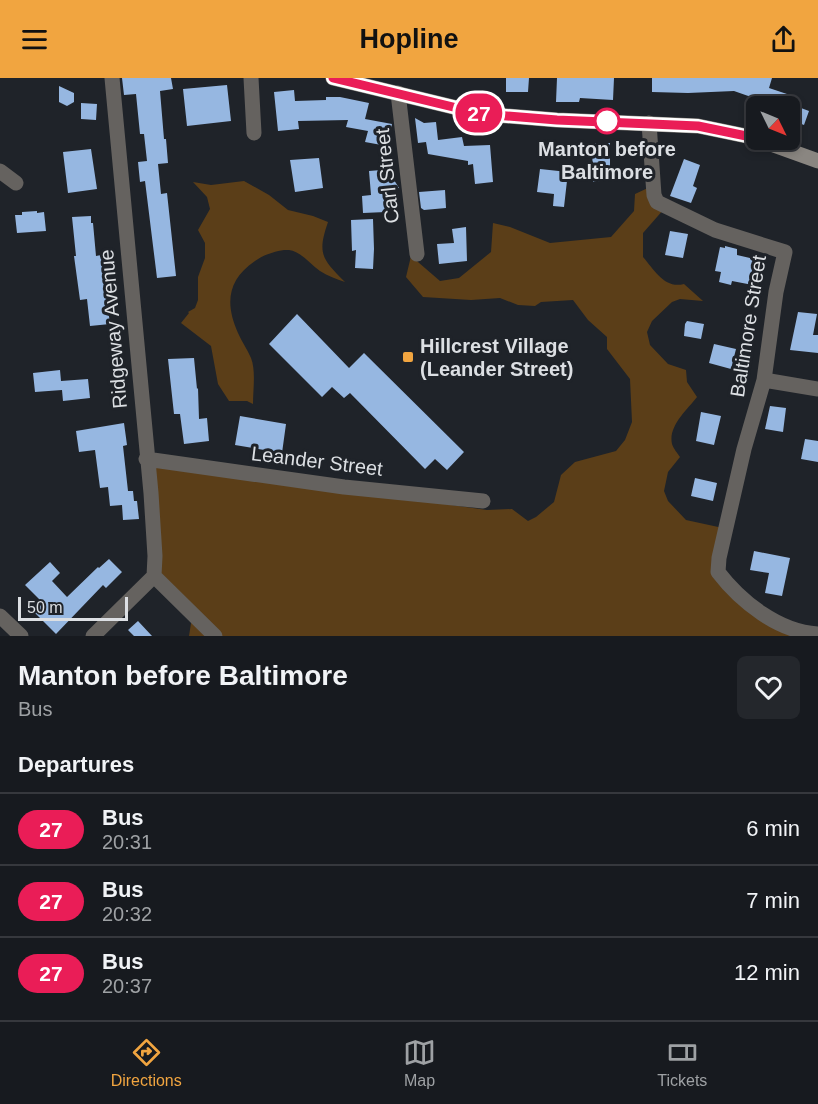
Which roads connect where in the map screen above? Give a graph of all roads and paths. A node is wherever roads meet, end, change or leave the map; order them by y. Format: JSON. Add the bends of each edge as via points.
{"nodes":[{"id":1,"x":112,"y":78,"type":"edge"},
{"id":2,"x":251,"y":78,"type":"edge"},
{"id":3,"x":333,"y":78,"type":"edge"},
{"id":4,"x":398,"y":93,"type":"junction"},
{"id":5,"x":649,"y":123,"type":"junction"},
{"id":6,"x":254,"y":133,"type":"dead end"},
{"id":7,"x":746,"y":136,"type":"edge"},
{"id":8,"x":788,"y":150,"type":"edge"},
{"id":9,"x":818,"y":161,"type":"edge"},
{"id":10,"x":0,"y":171,"type":"edge"},
{"id":11,"x":16,"y":183,"type":"dead end"},
{"id":12,"x":417,"y":254,"type":"dead end"},
{"id":13,"x":764,"y":380,"type":"junction"},
{"id":14,"x":818,"y":389,"type":"edge"},
{"id":15,"x":146,"y":459,"type":"junction"},
{"id":16,"x":483,"y":501,"type":"dead end"},
{"id":17,"x":154,"y":576,"type":"junction"},
{"id":18,"x":0,"y":616,"type":"edge"},
{"id":19,"x":818,"y":634,"type":"edge"},
{"id":20,"x":21,"y":636,"type":"edge"},
{"id":21,"x":93,"y":636,"type":"edge"},
{"id":22,"x":215,"y":636,"type":"edge"}],
"edges":[{"from":1,"to":15,"type":"street","name":"Ridgeway Avenue"},
{"from":2,"to":6,"type":"street"},
{"from":3,"to":4,"type":"main road"},
{"from":4,"to":5,"type":"main road","via":[[504,117]]},
{"from":4,"to":12,"type":"street","name":"Carl Street"},
{"from":5,"to":7,"type":"main road","via":[[698,126]]},
{"from":5,"to":13,"type":"street","name":"Baltimore Street","via":[[657,202],[715,230],[785,252]]},
{"from":8,"to":9,"type":"main road"},
{"from":10,"to":11,"type":"street"},
{"from":13,"to":14,"type":"street"},
{"from":13,"to":19,"type":"street","name":"Baltimore Street","via":[[744,449],[718,572],[747,601],[778,622]]},
{"from":15,"to":16,"type":"street","name":"Leander Street","via":[[344,487]]},
{"from":15,"to":17,"type":"street","name":"Ridgeway Avenue"},
{"from":17,"to":21,"type":"street"},
{"from":17,"to":22,"type":"street"},
{"from":18,"to":20,"type":"street"}]}
